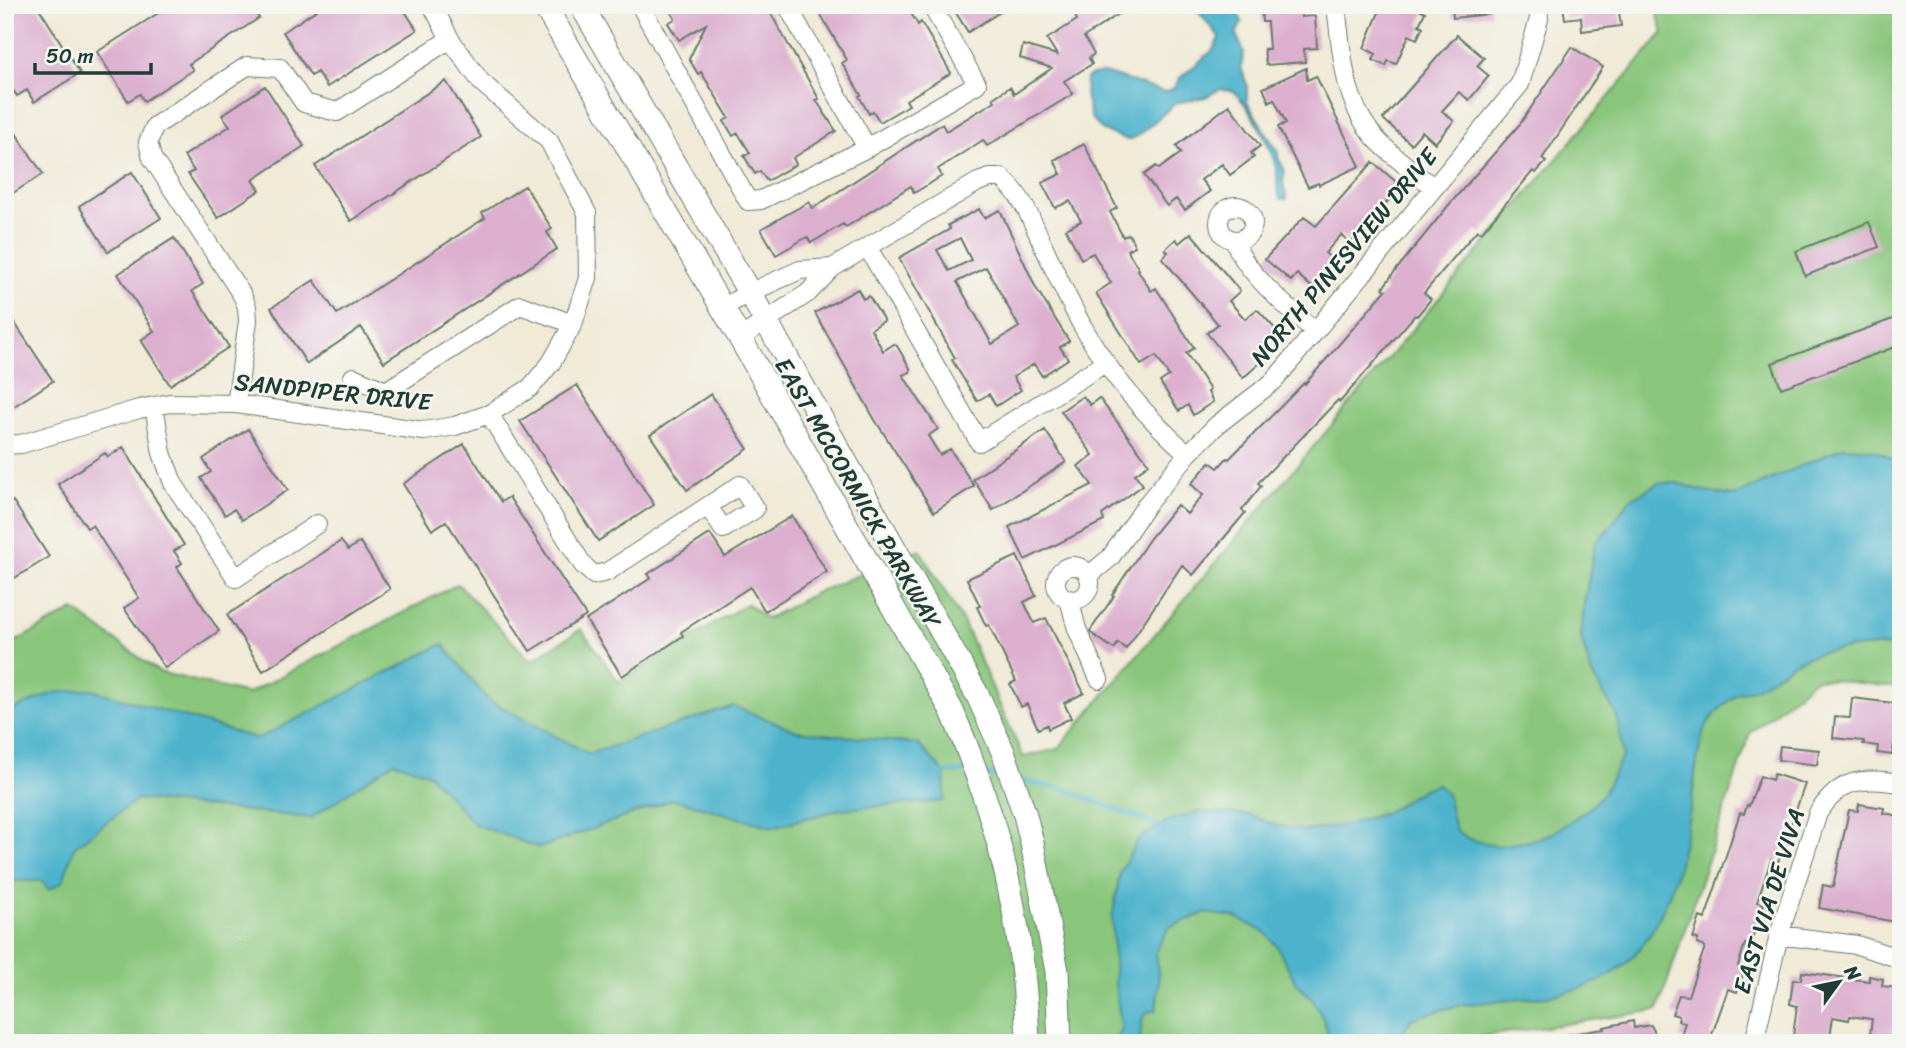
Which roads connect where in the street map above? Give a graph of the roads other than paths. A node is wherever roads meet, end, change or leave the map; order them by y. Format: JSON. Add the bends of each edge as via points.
{"nodes":[{"id":1,"x":432,"y":5,"type":"edge"},
{"id":2,"x":544,"y":5,"type":"edge"},
{"id":3,"x":581,"y":5,"type":"edge"},
{"id":4,"x":640,"y":5,"type":"edge"},
{"id":5,"x":787,"y":5,"type":"edge"},
{"id":6,"x":931,"y":5,"type":"edge"},
{"id":7,"x":1336,"y":5,"type":"edge"},
{"id":8,"x":1538,"y":5,"type":"edge"},
{"id":9,"x":450,"y":39,"type":"junction"},
{"id":10,"x":867,"y":148,"type":"junction"},
{"id":11,"x":1433,"y":187,"type":"junction"},
{"id":12,"x":1235,"y":240,"type":"dead end"},
{"id":13,"x":868,"y":248,"type":"junction"},
{"id":14,"x":832,"y":268,"type":"junction"},
{"id":15,"x":749,"y":293,"type":"junction"},
{"id":16,"x":722,"y":308,"type":"junction"},
{"id":17,"x":766,"y":321,"type":"junction"},
{"id":18,"x":573,"y":324,"type":"junction"},
{"id":19,"x":1315,"y":331,"type":"junction"},
{"id":20,"x":740,"y":338,"type":"junction"},
{"id":21,"x":1105,"y":363,"type":"junction"},
{"id":22,"x":354,"y":377,"type":"dead end"},
{"id":23,"x":236,"y":404,"type":"junction"},
{"id":24,"x":154,"y":406,"type":"junction"},
{"id":25,"x":489,"y":414,"type":"junction"},
{"id":26,"x":5,"y":445,"type":"edge"},
{"id":27,"x":1188,"y":454,"type":"junction"},
{"id":28,"x":708,"y":506,"type":"dead end"},
{"id":29,"x":317,"y":524,"type":"dead end"},
{"id":30,"x":1088,"y":576,"type":"junction"},
{"id":31,"x":1069,"y":599,"type":"junction"},
{"id":32,"x":1099,"y":679,"type":"dead end"},
{"id":33,"x":1901,"y":783,"type":"edge"},
{"id":34,"x":1779,"y":935,"type":"junction"},
{"id":35,"x":1901,"y":959,"type":"edge"},
{"id":36,"x":1028,"y":1043,"type":"edge"},
{"id":37,"x":1060,"y":1043,"type":"edge"},
{"id":38,"x":1754,"y":1043,"type":"edge"}],
"edges":[{"from":1,"to":9,"type":"street","name":"SANDPIPER DRIVE"},
{"from":2,"to":16,"type":"main road","name":"EAST MCCORMICK PARKWAY"},
{"from":3,"to":15,"type":"main road","name":"EAST MCCORMICK PARKWAY"},
{"from":4,"to":10,"type":"street","via":[[748,201],[761,200]]},
{"from":5,"to":10,"type":"street"},
{"from":6,"to":10,"type":"street","via":[[976,85]]},
{"from":7,"to":11,"type":"street","via":[[1345,74],[1361,118],[1389,151]]},
{"from":8,"to":11,"type":"street","name":"NORTH PINESVIEW DRIVE","via":[[1539,19],[1520,85]]},
{"from":9,"to":18,"type":"street","name":"SANDPIPER DRIVE","via":[[481,82],[549,141],[587,213],[588,278]]},
{"from":9,"to":23,"type":"street","via":[[337,112],[304,103],[280,68],[247,66],[155,126],[148,142],[152,158],[247,307]]},
{"from":11,"to":19,"type":"street","name":"NORTH PINESVIEW DRIVE"},
{"from":12,"to":19,"type":"street","via":[[1242,257]]},
{"from":13,"to":14,"type":"street"},
{"from":13,"to":21,"type":"street","via":[[978,183],[1002,178],[1022,201]]},
{"from":13,"to":21,"type":"street","via":[[979,442]]},
{"from":14,"to":15,"type":"street","via":[[800,270]]},
{"from":14,"to":17,"type":"street","via":[[808,293]]},
{"from":15,"to":16,"type":"street"},
{"from":15,"to":17,"type":"main road","name":"EAST MCCORMICK PARKWAY"},
{"from":16,"to":20,"type":"main road","name":"EAST MCCORMICK PARKWAY"},
{"from":17,"to":20,"type":"street"},
{"from":17,"to":37,"type":"main road","name":"EAST MCCORMICK PARKWAY","via":[[978,696],[1004,754],[1040,879],[1057,971]]},
{"from":18,"to":22,"type":"street","via":[[520,305],[386,390]]},
{"from":18,"to":25,"type":"street","name":"SANDPIPER DRIVE","via":[[530,388]]},
{"from":19,"to":27,"type":"street","name":"NORTH PINESVIEW DRIVE","via":[[1274,381]]},
{"from":20,"to":36,"type":"main road","name":"EAST MCCORMICK PARKWAY","via":[[951,711],[976,768],[1010,883],[1026,985]]},
{"from":21,"to":27,"type":"street","via":[[1149,417]]},
{"from":23,"to":24,"type":"street","name":"SANDPIPER DRIVE"},
{"from":23,"to":25,"type":"street","name":"SANDPIPER DRIVE","via":[[424,430],[455,426]]},
{"from":24,"to":26,"type":"street","name":"SANDPIPER DRIVE"},
{"from":24,"to":29,"type":"street","via":[[162,453],[173,482],[236,578]]},
{"from":25,"to":28,"type":"street","via":[[593,575],[607,572]]},
{"from":27,"to":30,"type":"street","name":"NORTH PINESVIEW DRIVE","via":[[1110,558]]},
{"from":30,"to":31,"type":"street","name":"NORTH PINESVIEW DRIVE","via":[[1085,595]]},
{"from":30,"to":31,"type":"street","via":[[1075,566],[1061,572],[1057,587]]},
{"from":31,"to":32,"type":"street"},
{"from":33,"to":34,"type":"street","name":"EAST VIA DE VIVA","via":[[1862,779],[1829,797],[1818,813]]},
{"from":34,"to":35,"type":"street","via":[[1857,945]]},
{"from":34,"to":38,"type":"street","name":"EAST VIA DE VIVA"}]}
